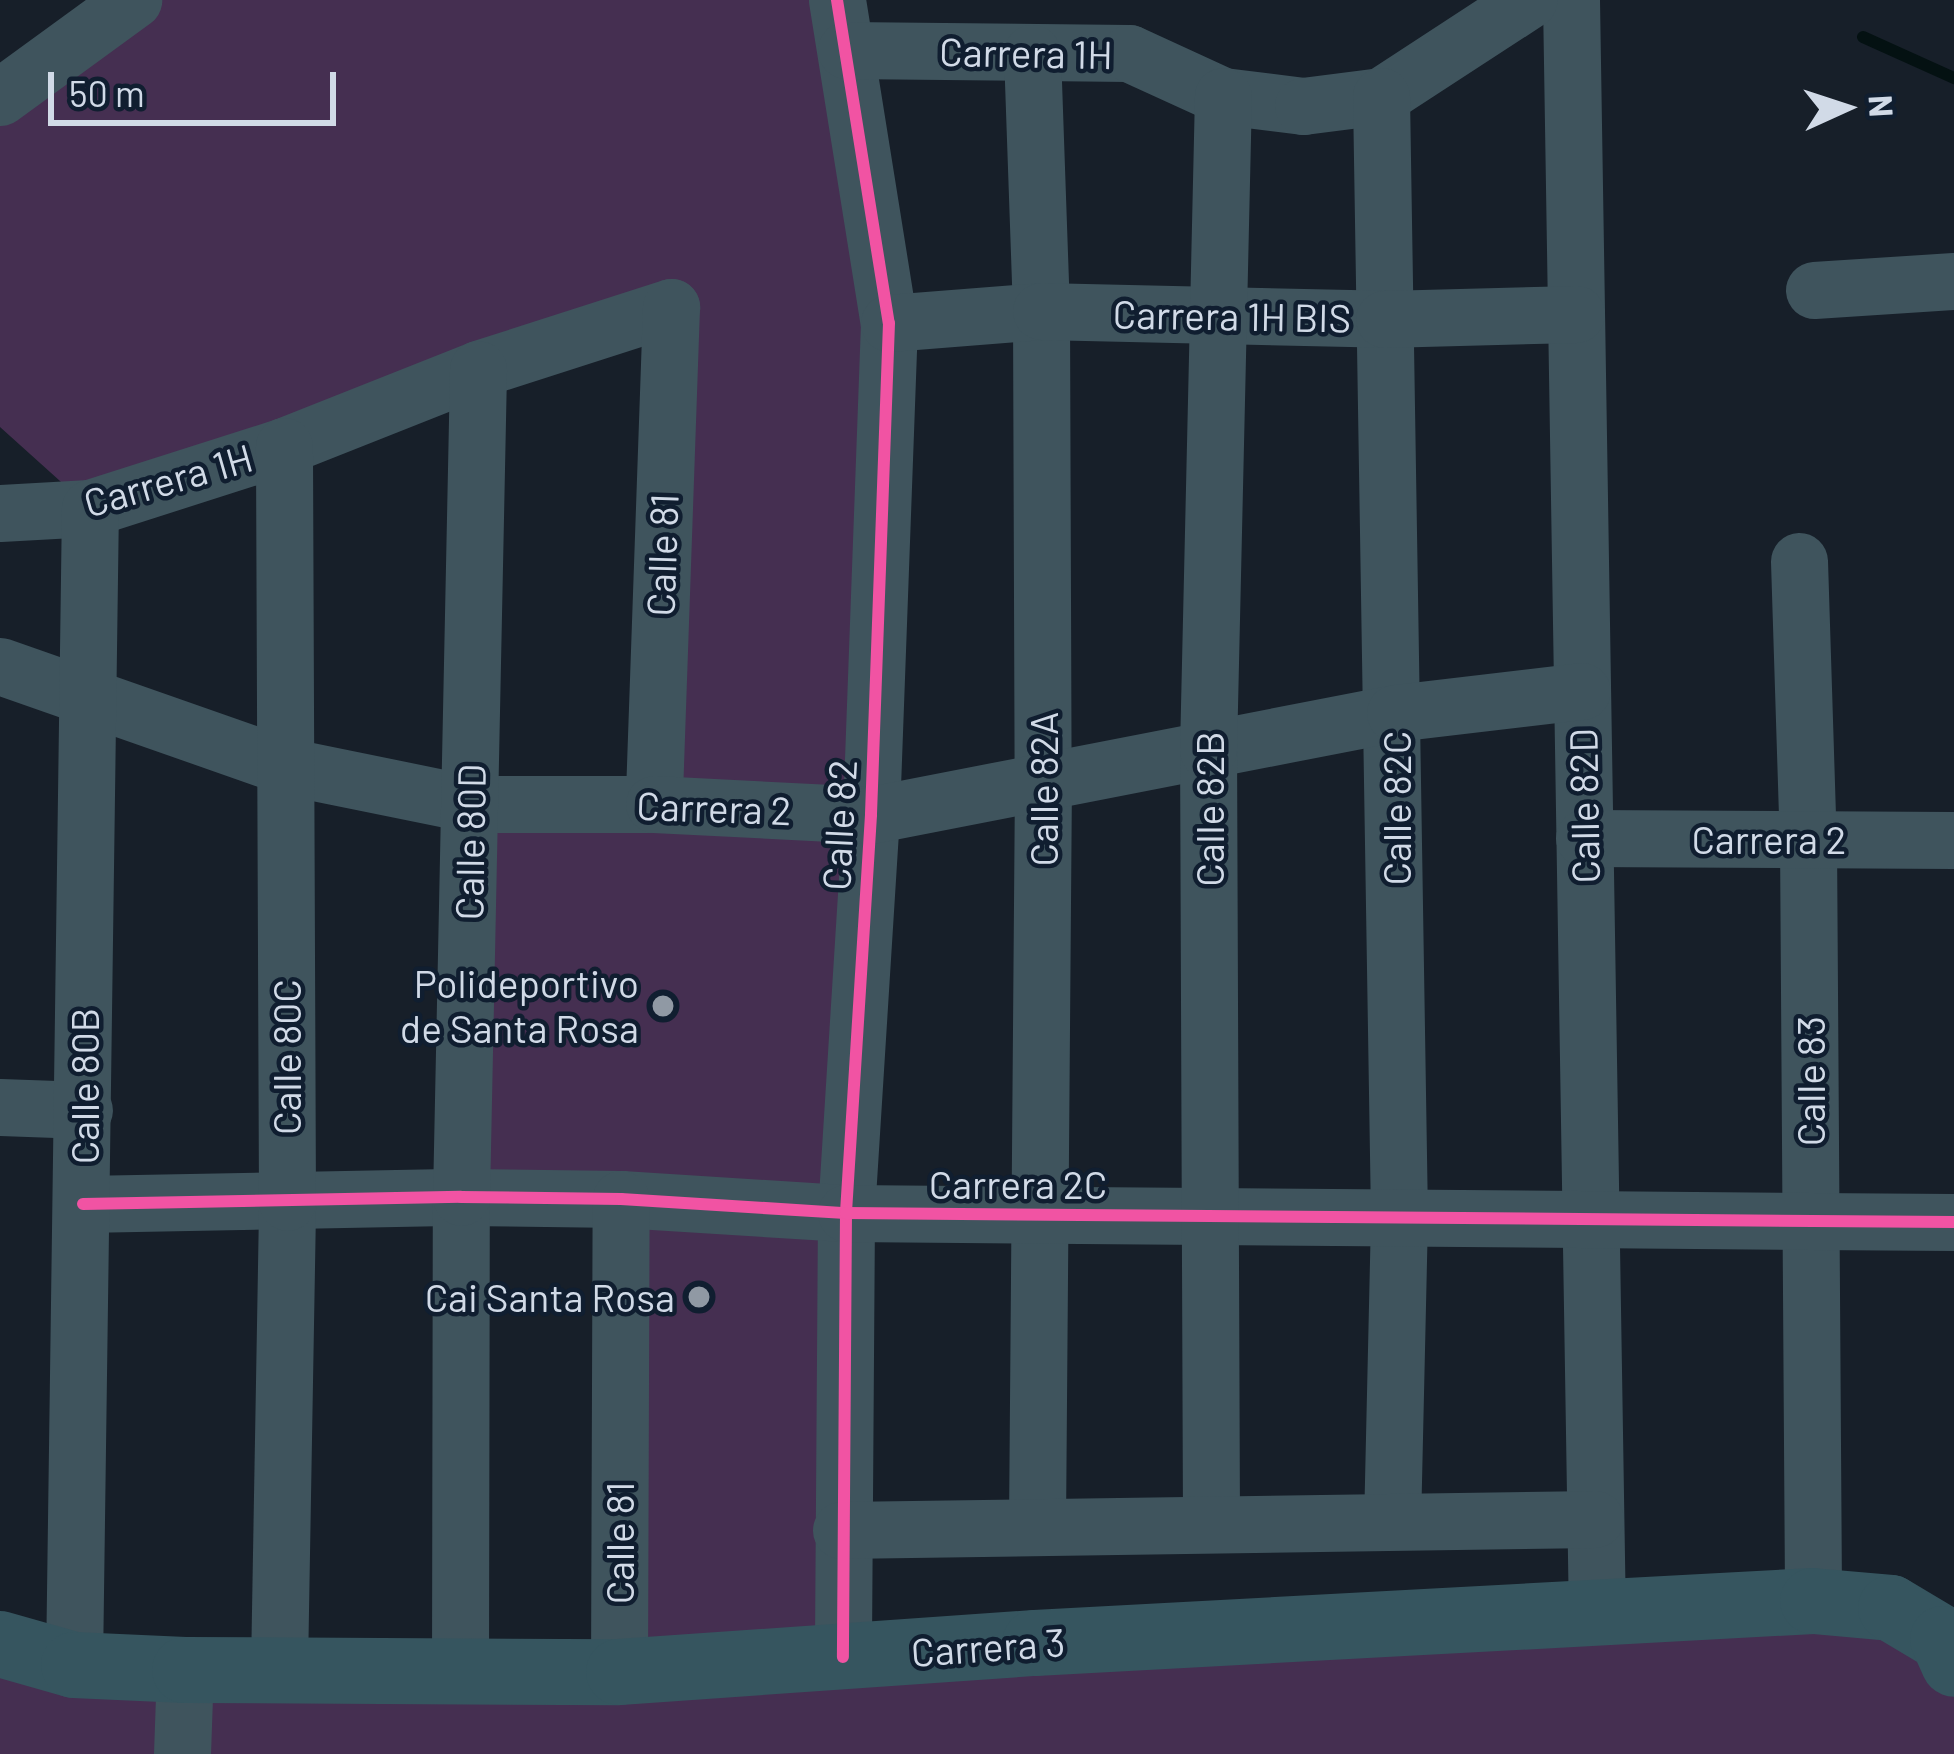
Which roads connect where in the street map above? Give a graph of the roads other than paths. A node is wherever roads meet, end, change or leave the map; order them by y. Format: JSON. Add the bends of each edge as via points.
{"nodes":[{"id":1,"x":1528,"y":0,"type":"edge"},
{"id":2,"x":1571,"y":0,"type":"edge"},
{"id":3,"x":105,"y":10,"type":"edge"},
{"id":4,"x":841,"y":25,"type":"edge"},
{"id":5,"x":1011,"y":35,"type":"edge"},
{"id":6,"x":1223,"y":96,"type":"junction"},
{"id":7,"x":1381,"y":96,"type":"junction"},
{"id":8,"x":0,"y":97,"type":"edge"},
{"id":9,"x":1954,"y":281,"type":"edge"},
{"id":10,"x":1814,"y":290,"type":"dead end"},
{"id":11,"x":670,"y":307,"type":"joint"},
{"id":12,"x":1042,"y":311,"type":"junction"},
{"id":13,"x":1576,"y":314,"type":"junction"},
{"id":14,"x":1216,"y":316,"type":"junction"},
{"id":15,"x":1384,"y":319,"type":"junction"},
{"id":16,"x":889,"y":323,"type":"junction"},
{"id":17,"x":478,"y":370,"type":"junction"},
{"id":18,"x":284,"y":446,"type":"junction"},
{"id":19,"x":90,"y":508,"type":"junction"},
{"id":20,"x":0,"y":513,"type":"edge"},
{"id":21,"x":1798,"y":561,"type":"dead end"},
{"id":22,"x":0,"y":667,"type":"edge"},
{"id":23,"x":1582,"y":691,"type":"junction"},
{"id":24,"x":87,"y":701,"type":"junction"},
{"id":25,"x":1395,"y":713,"type":"junction"},
{"id":26,"x":1208,"y":749,"type":"junction"},
{"id":27,"x":285,"y":766,"type":"junction"},
{"id":28,"x":1043,"y":779,"type":"junction"},
{"id":29,"x":472,"y":804,"type":"junction"},
{"id":30,"x":654,"y":804,"type":"junction"},
{"id":31,"x":871,"y":815,"type":"junction"},
{"id":32,"x":1584,"y":838,"type":"junction"},
{"id":33,"x":1808,"y":839,"type":"junction"},
{"id":34,"x":1954,"y":840,"type":"edge"},
{"id":35,"x":0,"y":1107,"type":"edge"},
{"id":36,"x":84,"y":1110,"type":"junction"},
{"id":37,"x":461,"y":1197,"type":"junction"},
{"id":38,"x":622,"y":1199,"type":"junction"},
{"id":39,"x":287,"y":1202,"type":"junction"},
{"id":40,"x":83,"y":1204,"type":"junction"},
{"id":41,"x":846,"y":1213,"type":"junction"},
{"id":42,"x":1043,"y":1214,"type":"junction"},
{"id":43,"x":1211,"y":1215,"type":"junction"},
{"id":44,"x":1399,"y":1217,"type":"junction"},
{"id":45,"x":1590,"y":1219,"type":"junction"},
{"id":46,"x":1811,"y":1220,"type":"junction"},
{"id":47,"x":1954,"y":1222,"type":"edge"},
{"id":48,"x":1595,"y":1519,"type":"junction"},
{"id":49,"x":1392,"y":1521,"type":"junction"},
{"id":50,"x":1211,"y":1522,"type":"junction"},
{"id":51,"x":1037,"y":1526,"type":"junction"},
{"id":52,"x":841,"y":1530,"type":"junction"},
{"id":53,"x":1814,"y":1601,"type":"junction"},
{"id":54,"x":1597,"y":1611,"type":"junction"},
{"id":55,"x":0,"y":1644,"type":"edge"},
{"id":56,"x":843,"y":1657,"type":"junction"},
{"id":57,"x":1954,"y":1664,"type":"edge"},
{"id":58,"x":74,"y":1665,"type":"junction"},
{"id":59,"x":279,"y":1668,"type":"junction"},
{"id":60,"x":185,"y":1670,"type":"junction"},
{"id":61,"x":619,"y":1672,"type":"junction"},
{"id":62,"x":460,"y":1674,"type":"junction"},
{"id":63,"x":182,"y":1754,"type":"edge"}],
"edges":[{"from":1,"to":7,"type":"street","name":"Carrera 1H"},
{"from":2,"to":13,"type":"street","name":"Calle 82D"},
{"from":3,"to":8,"type":"street"},
{"from":4,"to":5,"type":"street","name":"Carrera 1H"},
{"from":4,"to":16,"type":"street","name":"Calle 82"},
{"from":5,"to":6,"type":"street","name":"Carrera 1H","via":[[1129,53]]},
{"from":5,"to":12,"type":"street","name":"Calle 82A"},
{"from":6,"to":7,"type":"street","name":"Carrera 1H","via":[[1303,106]]},
{"from":6,"to":14,"type":"street","name":"Calle 82B"},
{"from":7,"to":15,"type":"street","name":"Calle 82C"},
{"from":9,"to":10,"type":"street"},
{"from":11,"to":17,"type":"street","name":"Carrera 1H"},
{"from":11,"to":30,"type":"street","name":"Calle 81"},
{"from":12,"to":14,"type":"street","name":"Carrera 1H BIS"},
{"from":12,"to":16,"type":"street","name":"Carrera 1H BIS"},
{"from":12,"to":28,"type":"street","name":"Calle 82A"},
{"from":13,"to":15,"type":"street","name":"Carrera 1H BIS"},
{"from":13,"to":23,"type":"street","name":"Calle 82D"},
{"from":14,"to":15,"type":"street","name":"Carrera 1H BIS"},
{"from":14,"to":26,"type":"street","name":"Calle 82B"},
{"from":15,"to":25,"type":"street","name":"Calle 82C"},
{"from":16,"to":31,"type":"street","name":"Calle 82"},
{"from":17,"to":18,"type":"street","name":"Carrera 1H"},
{"from":17,"to":29,"type":"street","name":"Calle 80D"},
{"from":18,"to":19,"type":"street","name":"Carrera 1H"},
{"from":18,"to":27,"type":"street","name":"Calle 80C"},
{"from":19,"to":20,"type":"street","name":"Carrera 1H"},
{"from":19,"to":24,"type":"street","name":"Calle 80B"},
{"from":21,"to":33,"type":"street","name":"Calle 83"},
{"from":22,"to":24,"type":"street","name":"Carrera 2"},
{"from":23,"to":25,"type":"street","name":"Carrera 2"},
{"from":23,"to":32,"type":"street","name":"Calle 82D"},
{"from":24,"to":27,"type":"street","name":"Carrera 2"},
{"from":24,"to":36,"type":"street","name":"Calle 80B"},
{"from":25,"to":26,"type":"street","name":"Carrera 2"},
{"from":25,"to":44,"type":"street","name":"Calle 82C"},
{"from":26,"to":28,"type":"street","name":"Carrera 2"},
{"from":26,"to":43,"type":"street","name":"Calle 82B"},
{"from":27,"to":29,"type":"street","name":"Carrera 2"},
{"from":27,"to":39,"type":"street","name":"Calle 80C"},
{"from":28,"to":31,"type":"street","name":"Carrera 2"},
{"from":28,"to":42,"type":"street","name":"Calle 82A"},
{"from":29,"to":30,"type":"street","name":"Carrera 2"},
{"from":29,"to":37,"type":"street","name":"Calle 80D"},
{"from":30,"to":31,"type":"street","name":"Carrera 2"},
{"from":31,"to":41,"type":"street","name":"Calle 82"},
{"from":32,"to":33,"type":"street","name":"Carrera 2"},
{"from":32,"to":45,"type":"street","name":"Calle 82D"},
{"from":33,"to":34,"type":"street","name":"Carrera 2"},
{"from":33,"to":46,"type":"street","name":"Calle 83"},
{"from":35,"to":36,"type":"street"},
{"from":36,"to":40,"type":"street","name":"Calle 80B"},
{"from":37,"to":38,"type":"street","name":"Carrera 2C"},
{"from":37,"to":39,"type":"street","name":"Carrera 2C"},
{"from":37,"to":62,"type":"street","name":"Calle 80D"},
{"from":38,"to":41,"type":"street","name":"Carrera 2C"},
{"from":38,"to":61,"type":"street","name":"Calle 81"},
{"from":39,"to":40,"type":"street","name":"Carrera 2C"},
{"from":39,"to":59,"type":"street","name":"Calle 80C"},
{"from":40,"to":58,"type":"street","name":"Calle 80B"},
{"from":41,"to":42,"type":"street","name":"Carrera 2C"},
{"from":41,"to":52,"type":"street","name":"Calle 82"},
{"from":42,"to":43,"type":"street","name":"Carrera 2C"},
{"from":42,"to":51,"type":"street","name":"Calle 82A"},
{"from":43,"to":44,"type":"street","name":"Carrera 2C"},
{"from":43,"to":50,"type":"street","name":"Calle 82B"},
{"from":44,"to":45,"type":"street","name":"Carrera 2C"},
{"from":44,"to":49,"type":"street","name":"Calle 82C"},
{"from":45,"to":46,"type":"street","name":"Carrera 2C"},
{"from":45,"to":48,"type":"street","name":"Calle 82D"},
{"from":46,"to":47,"type":"street","name":"Carrera 2C"},
{"from":46,"to":53,"type":"street","name":"Calle 83"},
{"from":48,"to":49,"type":"street"},
{"from":48,"to":54,"type":"street","name":"Calle 82D"},
{"from":49,"to":50,"type":"street"},
{"from":50,"to":51,"type":"street"},
{"from":51,"to":52,"type":"street"},
{"from":52,"to":56,"type":"street","name":"Calle 82"},
{"from":53,"to":54,"type":"main road","name":"Carrera 3"},
{"from":53,"to":57,"type":"main road","name":"Carrera 3","via":[[1891,1608],[1942,1639]]},
{"from":54,"to":56,"type":"main road","name":"Carrera 3"},
{"from":55,"to":58,"type":"main road","name":"Carrera 3"},
{"from":56,"to":61,"type":"main road","name":"Carrera 3"},
{"from":58,"to":60,"type":"main road","name":"Carrera 3"},
{"from":59,"to":60,"type":"main road","name":"Carrera 3"},
{"from":59,"to":62,"type":"main road","name":"Carrera 3"},
{"from":60,"to":63,"type":"street"},
{"from":61,"to":62,"type":"main road","name":"Carrera 3"}]}
